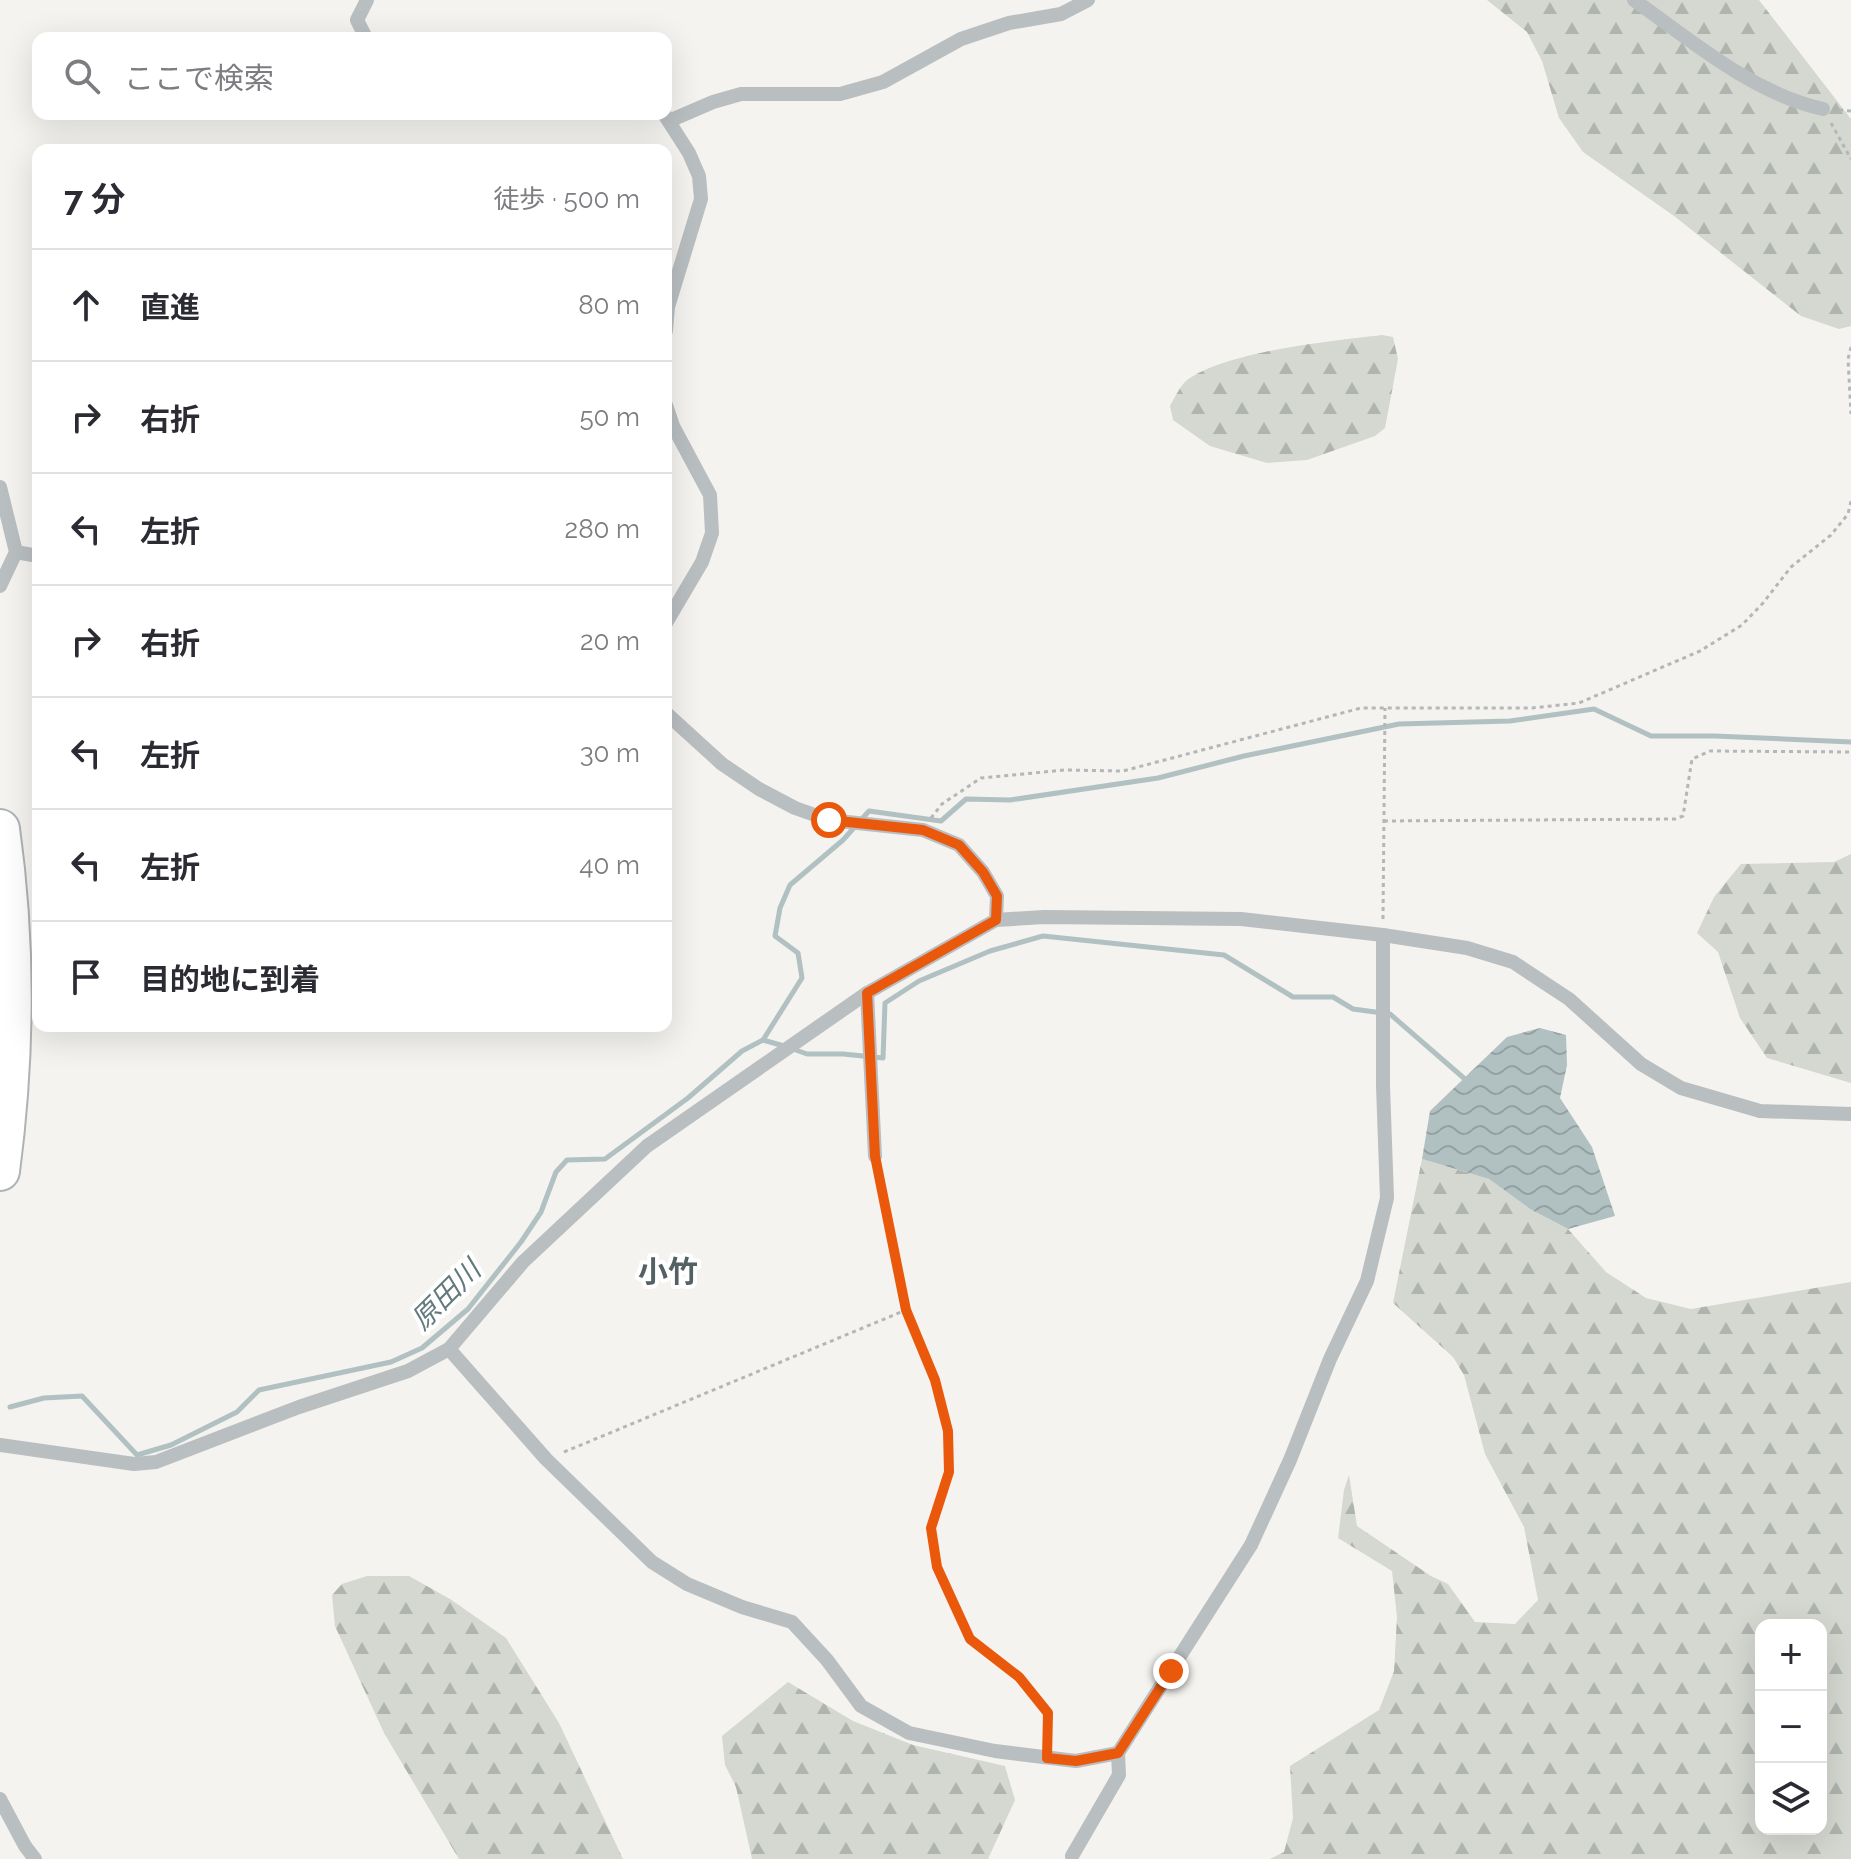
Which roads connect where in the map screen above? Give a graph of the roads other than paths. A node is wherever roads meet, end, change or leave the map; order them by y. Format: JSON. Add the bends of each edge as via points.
{"nodes":[{"id":1,"x":367,"y":0,"type":"edge"},
{"id":2,"x":1088,"y":0,"type":"edge"},
{"id":3,"x":1634,"y":0,"type":"edge"},
{"id":4,"x":363,"y":32,"type":"edge"},
{"id":5,"x":1823,"y":109,"type":"road end"},
{"id":6,"x":672,"y":116,"type":"edge"},
{"id":7,"x":667,"y":120,"type":"edge"},
{"id":8,"x":672,"y":294,"type":"edge"},
{"id":9,"x":672,"y":423,"type":"edge"},
{"id":10,"x":0,"y":487,"type":"edge"},
{"id":11,"x":16,"y":552,"type":"junction"},
{"id":12,"x":32,"y":555,"type":"edge"},
{"id":13,"x":0,"y":586,"type":"edge"},
{"id":14,"x":672,"y":613,"type":"edge"},
{"id":15,"x":672,"y":718,"type":"edge"},
{"id":16,"x":0,"y":829,"type":"edge"},
{"id":17,"x":996,"y":920,"type":"junction"},
{"id":18,"x":1383,"y":935,"type":"junction"},
{"id":19,"x":867,"y":993,"type":"junction"},
{"id":20,"x":4,"y":1104,"type":"edge"},
{"id":21,"x":1851,"y":1114,"type":"edge"},
{"id":22,"x":875,"y":1156,"type":"road end"},
{"id":23,"x":0,"y":1171,"type":"edge"},
{"id":24,"x":449,"y":1349,"type":"junction"},
{"id":25,"x":0,"y":1445,"type":"edge"},
{"id":26,"x":1118,"y":1753,"type":"junction"},
{"id":27,"x":0,"y":1799,"type":"edge"},
{"id":28,"x":1072,"y":1856,"type":"dead end"},
{"id":29,"x":35,"y":1859,"type":"edge"}],
"edges":[{"from":1,"to":4,"type":"street","via":[[357,20]]},
{"from":2,"to":6,"type":"street","via":[[1061,14],[961,39],[883,82],[840,94],[741,94]]},
{"from":3,"to":5,"type":"street","via":[[1777,94]]},
{"from":7,"to":8,"type":"street","via":[[699,176],[701,199]]},
{"from":9,"to":14,"type":"street","via":[[710,495],[712,533],[702,562]]},
{"from":10,"to":11,"type":"street"},
{"from":11,"to":12,"type":"street"},
{"from":11,"to":13,"type":"street"},
{"from":15,"to":17,"type":"street","via":[[722,764],[795,808],[829,820],[923,830],[959,845],[997,896]]},
{"from":16,"to":20,"type":"highway","via":[[12,941]]},
{"from":17,"to":18,"type":"street","via":[[1241,919]]},
{"from":17,"to":19,"type":"street"},
{"from":18,"to":21,"type":"street","via":[[1467,948],[1513,962],[1569,999],[1641,1064],[1681,1088],[1760,1111]]},
{"from":18,"to":26,"type":"street","via":[[1387,1198],[1367,1281],[1251,1545]]},
{"from":19,"to":22,"type":"street"},
{"from":19,"to":24,"type":"street","via":[[647,1146],[523,1262]]},
{"from":20,"to":23,"type":"highway"},
{"from":24,"to":25,"type":"street","via":[[408,1371],[156,1462],[134,1464]]},
{"from":24,"to":26,"type":"street","via":[[546,1459],[652,1562],[687,1584],[792,1622],[861,1706],[909,1733],[995,1751],[1076,1761]]},
{"from":26,"to":28,"type":"street","via":[[1119,1775]]},
{"from":27,"to":29,"type":"street"}]}
